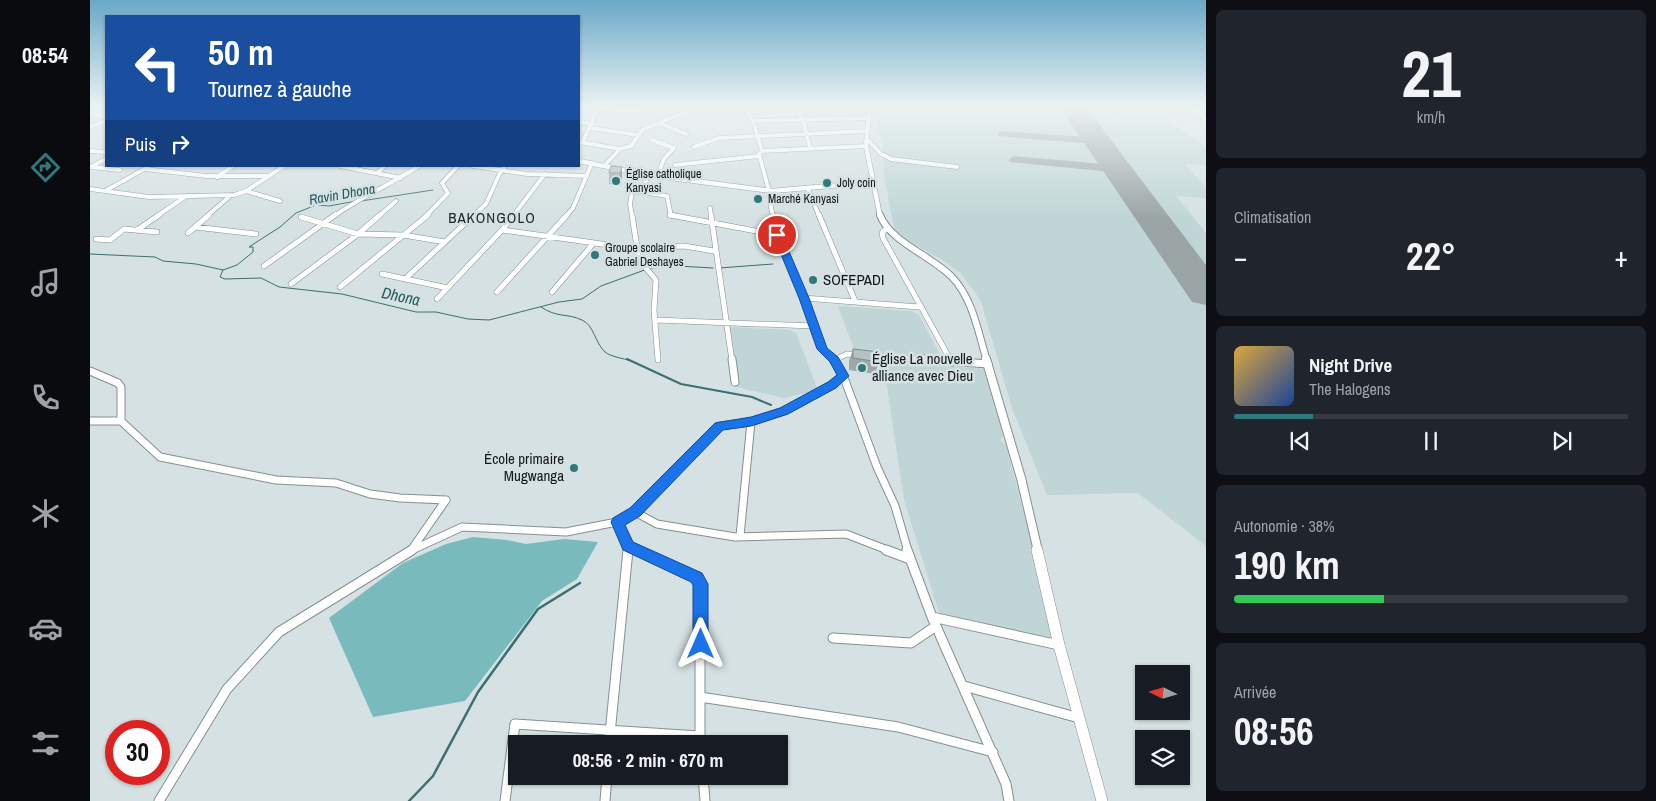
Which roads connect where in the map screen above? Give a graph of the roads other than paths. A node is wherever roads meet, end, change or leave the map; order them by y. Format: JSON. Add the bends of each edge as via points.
{"nodes":[{"id":1,"x":589,"y":143,"type":"edge"},
{"id":2,"x":633,"y":143,"type":"edge"},
{"id":3,"x":661,"y":143,"type":"edge"},
{"id":4,"x":704,"y":143,"type":"edge"},
{"id":5,"x":760,"y":143,"type":"edge"},
{"id":6,"x":809,"y":143,"type":"edge"},
{"id":7,"x":866,"y":143,"type":"edge"},
{"id":8,"x":871,"y":143,"type":"edge"},
{"id":9,"x":694,"y":147,"type":"dead end"},
{"id":10,"x":810,"y":148,"type":"junction"},
{"id":11,"x":866,"y":148,"type":"junction"},
{"id":12,"x":620,"y":149,"type":"junction"},
{"id":13,"x":90,"y":151,"type":"edge"},
{"id":14,"x":762,"y":151,"type":"junction"},
{"id":15,"x":105,"y":152,"type":"edge"},
{"id":16,"x":759,"y":156,"type":"junction"},
{"id":17,"x":105,"y":160,"type":"edge"},
{"id":18,"x":580,"y":161,"type":"edge"},
{"id":19,"x":592,"y":163,"type":"junction"},
{"id":20,"x":675,"y":164,"type":"dead end"},
{"id":21,"x":604,"y":166,"type":"junction"},
{"id":22,"x":90,"y":167,"type":"edge"},
{"id":23,"x":231,"y":167,"type":"edge"},
{"id":24,"x":282,"y":167,"type":"edge"},
{"id":25,"x":345,"y":167,"type":"edge"},
{"id":26,"x":384,"y":167,"type":"edge"},
{"id":27,"x":418,"y":167,"type":"edge"},
{"id":28,"x":457,"y":167,"type":"edge"},
{"id":29,"x":478,"y":167,"type":"edge"},
{"id":30,"x":504,"y":167,"type":"edge"},
{"id":31,"x":957,"y":167,"type":"dead end"},
{"id":32,"x":147,"y":168,"type":"edge"},
{"id":33,"x":120,"y":170,"type":"dead end"},
{"id":34,"x":500,"y":171,"type":"junction"},
{"id":35,"x":377,"y":173,"type":"junction"},
{"id":36,"x":545,"y":174,"type":"junction"},
{"id":37,"x":648,"y":175,"type":"junction"},
{"id":38,"x":268,"y":176,"type":"junction"},
{"id":39,"x":587,"y":176,"type":"junction"},
{"id":40,"x":657,"y":176,"type":"junction"},
{"id":41,"x":216,"y":177,"type":"junction"},
{"id":42,"x":401,"y":178,"type":"junction"},
{"id":43,"x":874,"y":182,"type":"junction"},
{"id":44,"x":808,"y":189,"type":"junction"},
{"id":45,"x":90,"y":190,"type":"edge"},
{"id":46,"x":105,"y":191,"type":"junction"},
{"id":47,"x":246,"y":191,"type":"junction"},
{"id":48,"x":770,"y":191,"type":"junction"},
{"id":49,"x":642,"y":192,"type":"junction"},
{"id":50,"x":230,"y":196,"type":"junction"},
{"id":51,"x":185,"y":197,"type":"junction"},
{"id":52,"x":280,"y":201,"type":"dead end"},
{"id":53,"x":396,"y":201,"type":"dead end"},
{"id":54,"x":710,"y":208,"type":"dead end"},
{"id":55,"x":301,"y":217,"type":"dead end"},
{"id":56,"x":323,"y":223,"type":"junction"},
{"id":57,"x":712,"y":223,"type":"junction"},
{"id":58,"x":195,"y":227,"type":"junction"},
{"id":59,"x":887,"y":228,"type":"junction"},
{"id":60,"x":137,"y":230,"type":"junction"},
{"id":61,"x":502,"y":230,"type":"junction"},
{"id":62,"x":157,"y":232,"type":"dead end"},
{"id":63,"x":188,"y":233,"type":"dead end"},
{"id":64,"x":256,"y":234,"type":"dead end"},
{"id":65,"x":358,"y":234,"type":"junction"},
{"id":66,"x":403,"y":235,"type":"junction"},
{"id":67,"x":777,"y":235,"type":"junction"},
{"id":68,"x":545,"y":238,"type":"junction"},
{"id":69,"x":96,"y":239,"type":"dead end"},
{"id":70,"x":445,"y":242,"type":"junction"},
{"id":71,"x":593,"y":244,"type":"junction"},
{"id":72,"x":636,"y":248,"type":"junction"},
{"id":73,"x":714,"y":251,"type":"junction"},
{"id":74,"x":264,"y":266,"type":"dead end"},
{"id":75,"x":382,"y":274,"type":"dead end"},
{"id":76,"x":405,"y":279,"type":"junction"},
{"id":77,"x":291,"y":284,"type":"dead end"},
{"id":78,"x":340,"y":287,"type":"dead end"},
{"id":79,"x":448,"y":288,"type":"junction"},
{"id":80,"x":497,"y":292,"type":"dead end"},
{"id":81,"x":552,"y":292,"type":"dead end"},
{"id":82,"x":804,"y":298,"type":"junction"},
{"id":83,"x":437,"y":299,"type":"dead end"},
{"id":84,"x":855,"y":301,"type":"junction"},
{"id":85,"x":919,"y":307,"type":"junction"},
{"id":86,"x":656,"y":320,"type":"junction"},
{"id":87,"x":726,"y":322,"type":"junction"},
{"id":88,"x":812,"y":326,"type":"junction"},
{"id":89,"x":658,"y":360,"type":"dead end"},
{"id":90,"x":834,"y":360,"type":"junction"},
{"id":91,"x":952,"y":362,"type":"junction"},
{"id":92,"x":988,"y":364,"type":"junction"},
{"id":93,"x":90,"y":371,"type":"edge"},
{"id":94,"x":843,"y":376,"type":"junction"},
{"id":95,"x":735,"y":382,"type":"dead end"},
{"id":96,"x":90,"y":420,"type":"edge"},
{"id":97,"x":121,"y":421,"type":"junction"},
{"id":98,"x":751,"y":422,"type":"junction"},
{"id":99,"x":635,"y":512,"type":"junction"},
{"id":100,"x":617,"y":522,"type":"junction"},
{"id":101,"x":740,"y":536,"type":"junction"},
{"id":102,"x":628,"y":546,"type":"junction"},
{"id":103,"x":412,"y":550,"type":"junction"},
{"id":104,"x":910,"y":559,"type":"junction"},
{"id":105,"x":934,"y":622,"type":"junction"},
{"id":106,"x":833,"y":638,"type":"dead end"},
{"id":107,"x":1059,"y":645,"type":"junction"},
{"id":108,"x":964,"y":686,"type":"junction"},
{"id":109,"x":700,"y":697,"type":"junction"},
{"id":110,"x":1079,"y":718,"type":"junction"},
{"id":111,"x":610,"y":729,"type":"junction"},
{"id":112,"x":610,"y":735,"type":"edge"},
{"id":113,"x":659,"y":735,"type":"edge"},
{"id":114,"x":699,"y":735,"type":"edge"},
{"id":115,"x":993,"y":752,"type":"junction"},
{"id":116,"x":606,"y":785,"type":"edge"},
{"id":117,"x":704,"y":785,"type":"edge"},
{"id":118,"x":160,"y":801,"type":"edge"},
{"id":119,"x":505,"y":801,"type":"edge"},
{"id":120,"x":605,"y":801,"type":"edge"},
{"id":121,"x":705,"y":801,"type":"edge"},
{"id":122,"x":1009,"y":801,"type":"edge"},
{"id":123,"x":1102,"y":801,"type":"edge"}],
"edges":[{"from":1,"to":12,"type":"street"},
{"from":2,"to":12,"type":"street"},
{"from":3,"to":40,"type":"street","via":[[674,148],[664,159]]},
{"from":4,"to":9,"type":"street"},
{"from":5,"to":14,"type":"street"},
{"from":6,"to":10,"type":"street"},
{"from":7,"to":11,"type":"street"},
{"from":8,"to":31,"type":"street","via":[[891,159]]},
{"from":10,"to":11,"type":"street"},
{"from":10,"to":14,"type":"street"},
{"from":11,"to":43,"type":"street"},
{"from":12,"to":21,"type":"street"},
{"from":13,"to":15,"type":"street"},
{"from":14,"to":16,"type":"street"},
{"from":16,"to":20,"type":"street"},
{"from":16,"to":48,"type":"street"},
{"from":17,"to":22,"type":"street"},
{"from":18,"to":19,"type":"street"},
{"from":19,"to":21,"type":"street"},
{"from":19,"to":39,"type":"street"},
{"from":21,"to":37,"type":"street"},
{"from":22,"to":33,"type":"street"},
{"from":23,"to":41,"type":"street"},
{"from":24,"to":38,"type":"street"},
{"from":25,"to":35,"type":"street"},
{"from":26,"to":35,"type":"street"},
{"from":27,"to":42,"type":"street"},
{"from":28,"to":66,"type":"street","via":[[442,183],[448,193],[435,209]]},
{"from":29,"to":34,"type":"street"},
{"from":30,"to":34,"type":"street"},
{"from":32,"to":41,"type":"street","via":[[178,175]]},
{"from":32,"to":46,"type":"street"},
{"from":34,"to":36,"type":"street"},
{"from":34,"to":70,"type":"street","via":[[486,204]]},
{"from":35,"to":42,"type":"street"},
{"from":36,"to":39,"type":"street"},
{"from":36,"to":61,"type":"street"},
{"from":37,"to":40,"type":"street"},
{"from":37,"to":49,"type":"street"},
{"from":38,"to":41,"type":"street"},
{"from":38,"to":47,"type":"street"},
{"from":39,"to":68,"type":"street","via":[[573,208]]},
{"from":40,"to":48,"type":"street"},
{"from":42,"to":56,"type":"street","via":[[352,203]]},
{"from":43,"to":44,"type":"street"},
{"from":43,"to":59,"type":"street","via":[[880,217]]},
{"from":44,"to":48,"type":"street"},
{"from":44,"to":84,"type":"street"},
{"from":45,"to":46,"type":"street"},
{"from":46,"to":51,"type":"street","via":[[149,197]]},
{"from":47,"to":50,"type":"street"},
{"from":47,"to":52,"type":"street"},
{"from":48,"to":67,"type":"street"},
{"from":49,"to":57,"type":"street","via":[[667,196],[670,216]]},
{"from":49,"to":72,"type":"street","via":[[632,192],[630,204]]},
{"from":50,"to":51,"type":"street"},
{"from":50,"to":58,"type":"street"},
{"from":51,"to":60,"type":"street"},
{"from":53,"to":65,"type":"street"},
{"from":54,"to":57,"type":"street"},
{"from":55,"to":56,"type":"street"},
{"from":56,"to":65,"type":"street"},
{"from":56,"to":74,"type":"street"},
{"from":57,"to":67,"type":"street"},
{"from":57,"to":73,"type":"street"},
{"from":58,"to":63,"type":"street"},
{"from":58,"to":64,"type":"street"},
{"from":59,"to":85,"type":"street","via":[[882,233],[883,238]]},
{"from":59,"to":92,"type":"street","via":[[940,266],[961,288],[969,300]]},
{"from":60,"to":62,"type":"street"},
{"from":60,"to":69,"type":"street","via":[[124,229],[110,240]]},
{"from":61,"to":68,"type":"street"},
{"from":61,"to":79,"type":"street"},
{"from":65,"to":66,"type":"street"},
{"from":65,"to":77,"type":"street"},
{"from":66,"to":70,"type":"street"},
{"from":66,"to":78,"type":"street"},
{"from":67,"to":82,"type":"street"},
{"from":68,"to":71,"type":"street"},
{"from":68,"to":80,"type":"street"},
{"from":70,"to":76,"type":"street"},
{"from":71,"to":72,"type":"street"},
{"from":71,"to":81,"type":"street"},
{"from":72,"to":73,"type":"street","via":[[679,244]]},
{"from":72,"to":86,"type":"street","via":[[639,260],[656,280]]},
{"from":73,"to":87,"type":"street"},
{"from":75,"to":76,"type":"street"},
{"from":76,"to":79,"type":"street"},
{"from":79,"to":83,"type":"street"},
{"from":82,"to":84,"type":"street"},
{"from":82,"to":88,"type":"street"},
{"from":84,"to":85,"type":"street"},
{"from":85,"to":91,"type":"street"},
{"from":86,"to":87,"type":"street"},
{"from":86,"to":89,"type":"street"},
{"from":87,"to":88,"type":"street"},
{"from":87,"to":95,"type":"street"},
{"from":88,"to":90,"type":"street","via":[[822,349]]},
{"from":90,"to":91,"type":"street","via":[[848,354]]},
{"from":90,"to":94,"type":"street"},
{"from":91,"to":92,"type":"street"},
{"from":92,"to":107,"type":"street","via":[[1021,478]]},
{"from":93,"to":97,"type":"street","via":[[121,387]]},
{"from":94,"to":98,"type":"street","via":[[784,411]]},
{"from":94,"to":104,"type":"street","via":[[895,506]]},
{"from":96,"to":97,"type":"street"},
{"from":97,"to":103,"type":"street","via":[[160,457],[276,480],[336,483],[370,494],[446,500]]},
{"from":98,"to":99,"type":"street","via":[[719,426]]},
{"from":98,"to":101,"type":"street"},
{"from":99,"to":100,"type":"street"},
{"from":99,"to":101,"type":"street","via":[[657,524]]},
{"from":100,"to":102,"type":"street"},
{"from":100,"to":103,"type":"street","via":[[566,532],[462,527]]},
{"from":101,"to":104,"type":"street","via":[[846,534]]},
{"from":102,"to":109,"type":"street","via":[[696,577],[700,584]]},
{"from":102,"to":111,"type":"street"},
{"from":103,"to":118,"type":"street","via":[[278,632],[227,689]]},
{"from":104,"to":105,"type":"street"},
{"from":105,"to":106,"type":"street","via":[[911,643]]},
{"from":105,"to":107,"type":"street"},
{"from":105,"to":108,"type":"street"},
{"from":107,"to":110,"type":"street"},
{"from":108,"to":110,"type":"street"},
{"from":108,"to":115,"type":"street"},
{"from":109,"to":114,"type":"street"},
{"from":109,"to":115,"type":"street","via":[[898,727]]},
{"from":110,"to":123,"type":"street"},
{"from":111,"to":112,"type":"street"},
{"from":111,"to":113,"type":"street"},
{"from":111,"to":119,"type":"street","via":[[515,724]]},
{"from":115,"to":122,"type":"street"},
{"from":116,"to":120,"type":"street"},
{"from":117,"to":121,"type":"street"}]}
